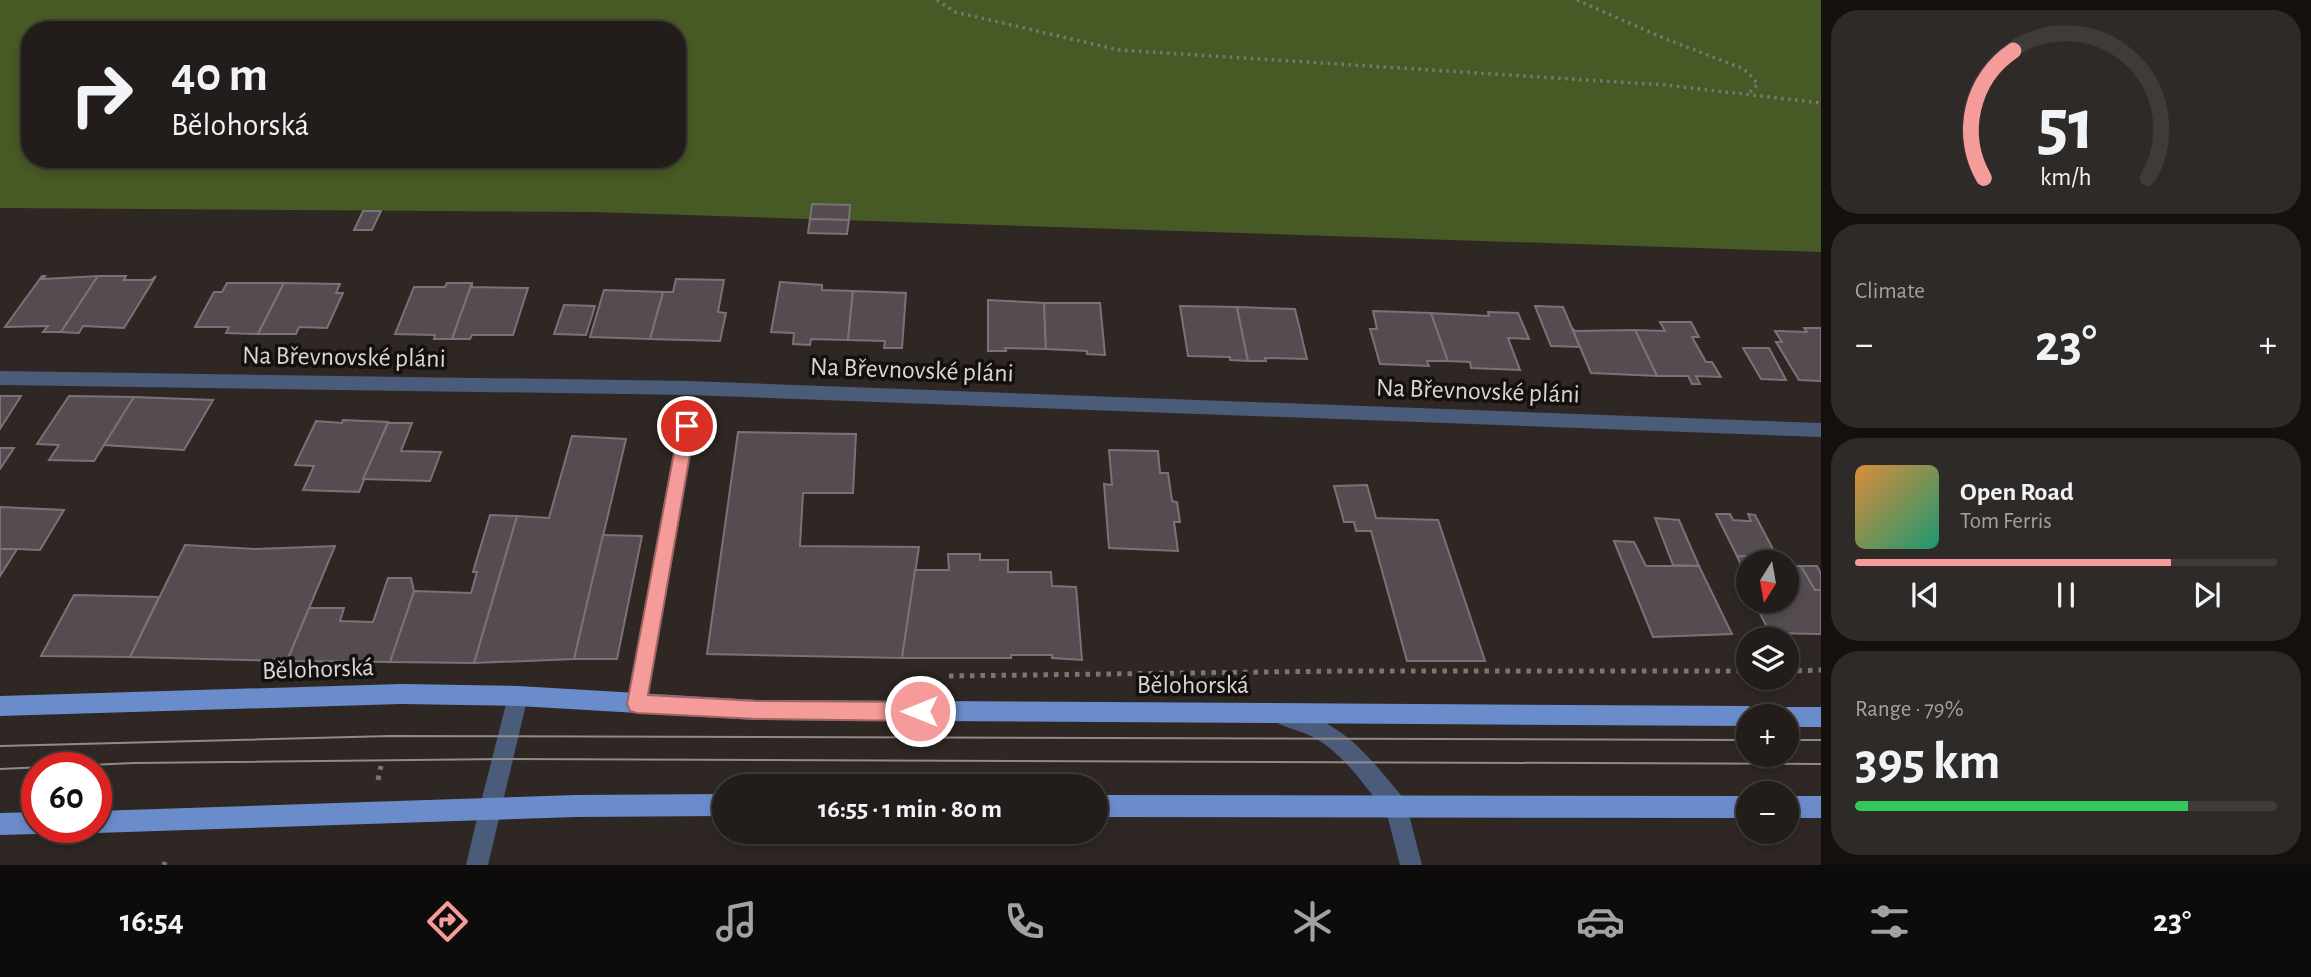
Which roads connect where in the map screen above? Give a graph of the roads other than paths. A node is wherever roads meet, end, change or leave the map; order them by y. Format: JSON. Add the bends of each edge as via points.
{"nodes":[{"id":1,"x":0,"y":378,"type":"edge"},
{"id":2,"x":687,"y":426,"type":"dead end"},
{"id":3,"x":1821,"y":430,"type":"edge"},
{"id":4,"x":518,"y":696,"type":"junction"},
{"id":5,"x":637,"y":704,"type":"junction"},
{"id":6,"x":0,"y":706,"type":"edge"},
{"id":7,"x":1273,"y":714,"type":"junction"},
{"id":8,"x":1736,"y":716,"type":"edge"},
{"id":9,"x":1799,"y":717,"type":"edge"},
{"id":10,"x":1821,"y":717,"type":"edge"},
{"id":11,"x":712,"y":805,"type":"edge"},
{"id":12,"x":1108,"y":806,"type":"edge"},
{"id":13,"x":1396,"y":807,"type":"junction"},
{"id":14,"x":1736,"y":807,"type":"edge"},
{"id":15,"x":1799,"y":807,"type":"edge"},
{"id":16,"x":1821,"y":807,"type":"edge"},
{"id":17,"x":490,"y":810,"type":"junction"},
{"id":18,"x":112,"y":822,"type":"edge"},
{"id":19,"x":21,"y":823,"type":"edge"},
{"id":20,"x":0,"y":824,"type":"edge"},
{"id":21,"x":477,"y":865,"type":"edge"},
{"id":22,"x":1411,"y":865,"type":"edge"}],
"edges":[{"from":1,"to":3,"type":"street","name":"Na Břevnovské pláni","via":[[689,388]]},
{"from":2,"to":5,"type":"street"},
{"from":4,"to":5,"type":"main road","name":"Bělohorská"},
{"from":4,"to":6,"type":"main road","name":"Bělohorská","via":[[401,694]]},
{"from":4,"to":17,"type":"street"},
{"from":5,"to":7,"type":"main road","name":"Bělohorská","via":[[757,710]]},
{"from":7,"to":8,"type":"main road","name":"Bělohorská"},
{"from":7,"to":13,"type":"street","via":[[1314,726],[1335,738]]},
{"from":9,"to":10,"type":"main road"},
{"from":11,"to":17,"type":"main road"},
{"from":12,"to":13,"type":"main road"},
{"from":13,"to":14,"type":"main road"},
{"from":13,"to":22,"type":"street"},
{"from":15,"to":16,"type":"main road"},
{"from":17,"to":18,"type":"main road"},
{"from":17,"to":21,"type":"street"},
{"from":19,"to":20,"type":"main road"}]}
